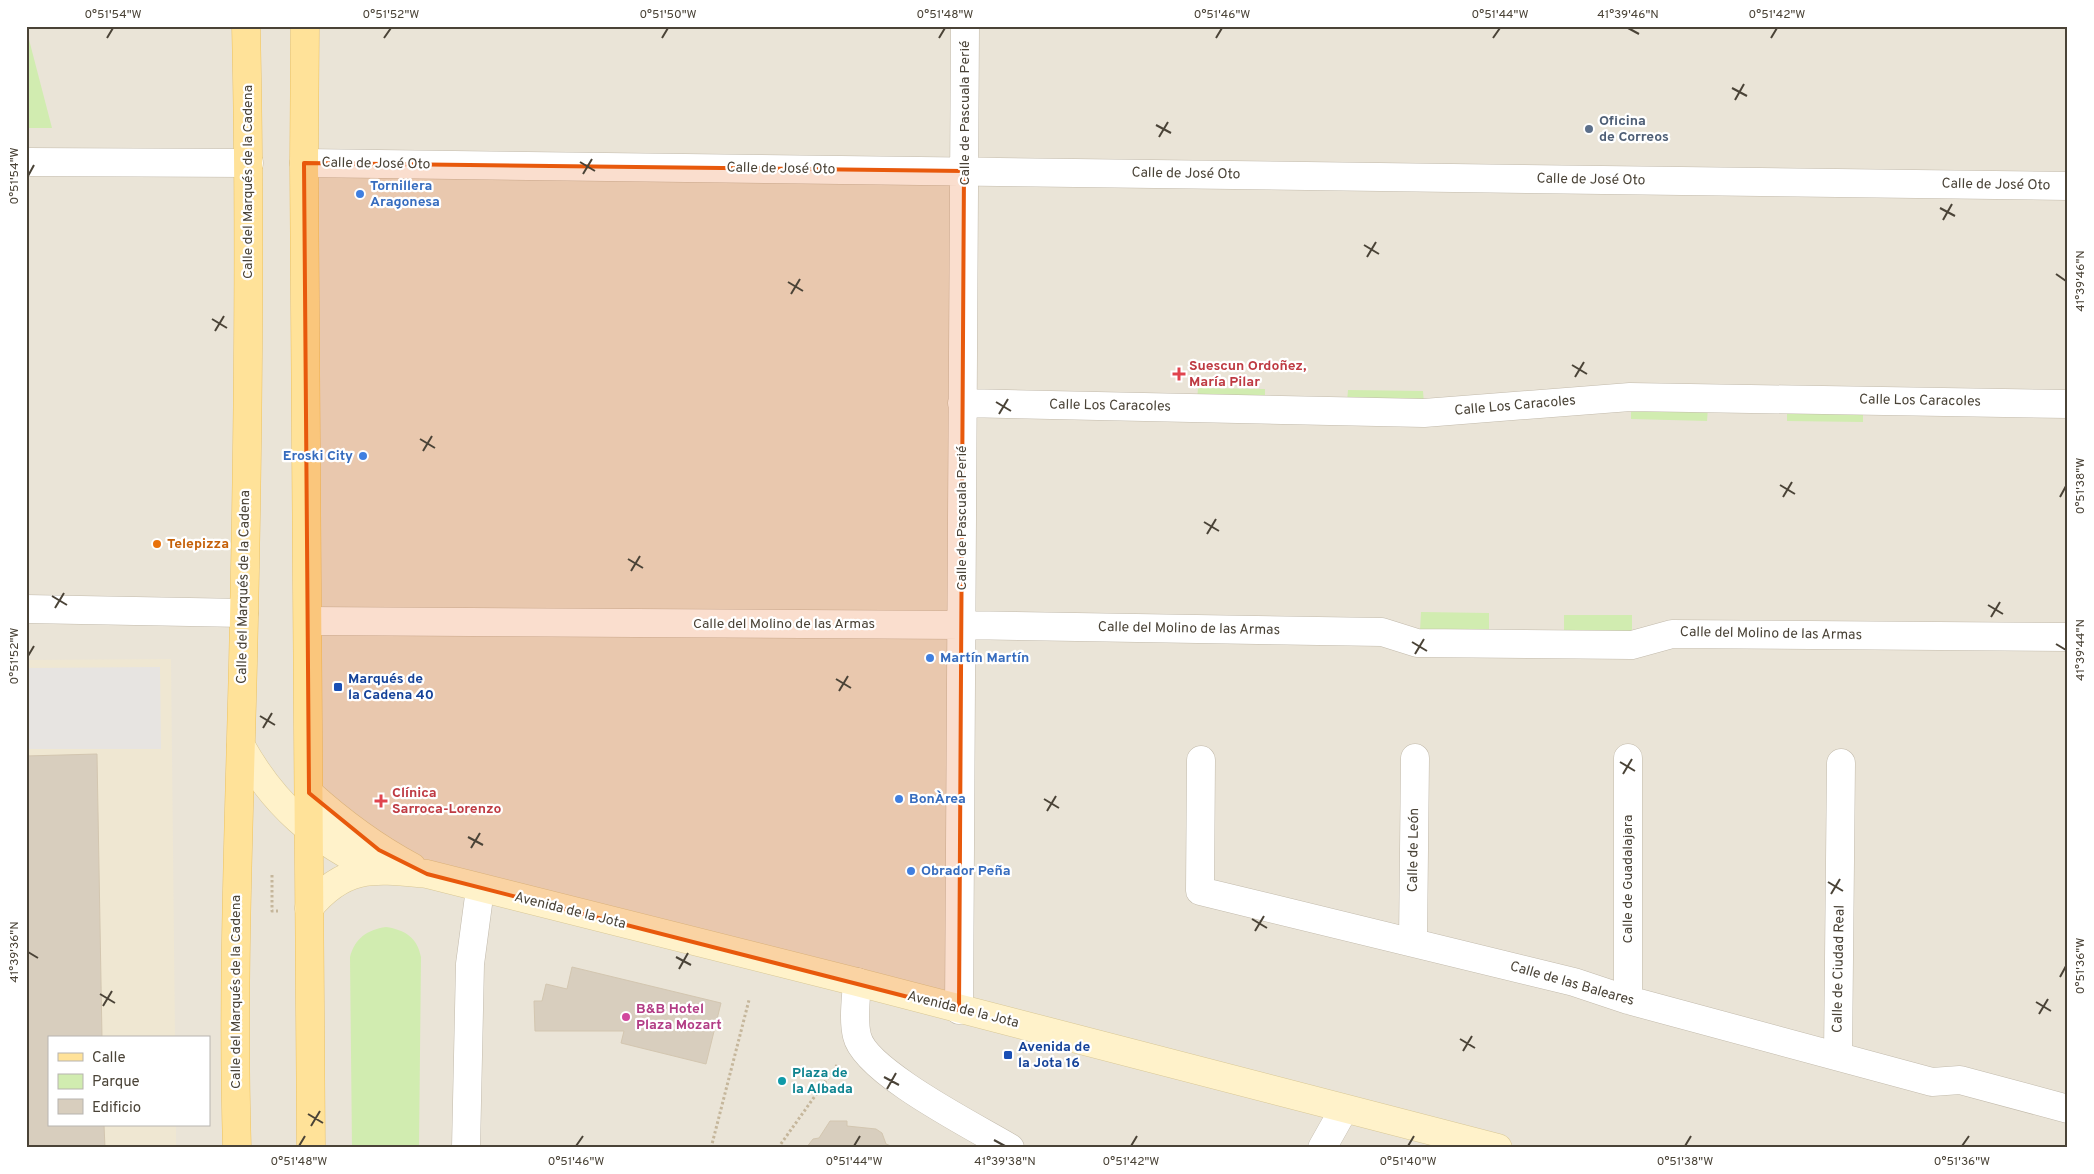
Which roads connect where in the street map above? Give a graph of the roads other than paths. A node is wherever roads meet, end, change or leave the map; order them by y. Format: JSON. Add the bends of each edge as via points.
{"nodes":[{"id":1,"x":246,"y":26,"type":"edge"},
{"id":2,"x":305,"y":26,"type":"edge"},
{"id":3,"x":965,"y":26,"type":"edge"},
{"id":4,"x":26,"y":162,"type":"edge"},
{"id":5,"x":249,"y":163,"type":"junction"},
{"id":6,"x":304,"y":163,"type":"junction"},
{"id":7,"x":964,"y":171,"type":"junction"},
{"id":8,"x":2068,"y":186,"type":"edge"},
{"id":9,"x":962,"y":403,"type":"junction"},
{"id":10,"x":2068,"y":404,"type":"edge"},
{"id":11,"x":26,"y":609,"type":"edge"},
{"id":12,"x":244,"y":613,"type":"junction"},
{"id":13,"x":308,"y":621,"type":"junction"},
{"id":14,"x":961,"y":625,"type":"junction"},
{"id":15,"x":2068,"y":637,"type":"edge"},
{"id":16,"x":241,"y":746,"type":"junction"},
{"id":17,"x":1415,"y":758,"type":"dead end"},
{"id":18,"x":1628,"y":758,"type":"dead end"},
{"id":19,"x":1201,"y":760,"type":"dead end"},
{"id":20,"x":1841,"y":763,"type":"dead end"},
{"id":21,"x":309,"y":793,"type":"junction"},
{"id":22,"x":310,"y":830,"type":"junction"},
{"id":23,"x":378,"y":870,"type":"junction"},
{"id":24,"x":427,"y":874,"type":"junction"},
{"id":25,"x":480,"y":889,"type":"junction"},
{"id":26,"x":309,"y":908,"type":"junction"},
{"id":27,"x":1413,"y":942,"type":"junction"},
{"id":28,"x":857,"y":982,"type":"junction"},
{"id":29,"x":1628,"y":1000,"type":"junction"},
{"id":30,"x":958,"y":1010,"type":"junction"},
{"id":31,"x":1838,"y":1056,"type":"junction"},
{"id":32,"x":1344,"y":1109,"type":"junction"},
{"id":33,"x":2068,"y":1109,"type":"edge"},
{"id":34,"x":237,"y":1148,"type":"edge"},
{"id":35,"x":311,"y":1148,"type":"edge"},
{"id":36,"x":466,"y":1148,"type":"edge"},
{"id":37,"x":1010,"y":1148,"type":"edge"},
{"id":38,"x":1322,"y":1148,"type":"edge"},
{"id":39,"x":1498,"y":1148,"type":"edge"}],
"edges":[{"from":1,"to":5,"type":"main road","name":"Calle del Marqués de la Cadena"},
{"from":2,"to":6,"type":"main road"},
{"from":3,"to":7,"type":"street","name":"Calle de Pascuala Perié"},
{"from":4,"to":5,"type":"street"},
{"from":5,"to":12,"type":"main road","name":"Calle del Marqués de la Cadena"},
{"from":6,"to":7,"type":"street","name":"Calle de José Oto"},
{"from":6,"to":13,"type":"main road"},
{"from":7,"to":8,"type":"street","name":"Calle de José Oto"},
{"from":7,"to":9,"type":"street","name":"Calle de Pascuala Perié"},
{"from":9,"to":10,"type":"street","name":"Calle Los Caracoles","via":[[1424,413],[1630,396]]},
{"from":9,"to":14,"type":"street","name":"Calle de Pascuala Perié"},
{"from":11,"to":12,"type":"street"},
{"from":12,"to":16,"type":"main road","name":"Calle del Marqués de la Cadena"},
{"from":13,"to":14,"type":"street","name":"Calle del Molino de las Armas"},
{"from":13,"to":21,"type":"main road"},
{"from":14,"to":15,"type":"street","name":"Calle del Molino de las Armas","via":[[1382,632],[1417,643],[1632,646],[1672,634]]},
{"from":14,"to":30,"type":"street","name":"Calle de Pascuala Perié"},
{"from":16,"to":22,"type":"street","name":"Avenida de la Jota","via":[[257,775]]},
{"from":16,"to":34,"type":"main road","name":"Calle del Marqués de la Cadena","via":[[237,845]]},
{"from":17,"to":27,"type":"street","name":"Calle de León"},
{"from":18,"to":29,"type":"street","name":"Calle de Guadalajara"},
{"from":19,"to":27,"type":"street","name":"Calle de las Baleares","via":[[1200,891]]},
{"from":20,"to":31,"type":"street","name":"Calle de Ciudad Real"},
{"from":21,"to":22,"type":"main road"},
{"from":21,"to":24,"type":"street","name":"Avenida de la Jota","via":[[379,850]]},
{"from":22,"to":23,"type":"street","name":"Avenida de la Jota","via":[[332,847]]},
{"from":22,"to":26,"type":"main road"},
{"from":23,"to":24,"type":"street","name":"Avenida de la Jota"},
{"from":23,"to":26,"type":"street","name":"Avenida de la Jota","via":[[356,874],[332,884]]},
{"from":24,"to":25,"type":"street","name":"Avenida de la Jota"},
{"from":25,"to":28,"type":"street","name":"Avenida de la Jota"},
{"from":25,"to":36,"type":"street","via":[[470,964]]},
{"from":26,"to":35,"type":"main road"},
{"from":27,"to":29,"type":"street","name":"Calle de las Baleares","via":[[1574,982]]},
{"from":28,"to":30,"type":"street","name":"Avenida de la Jota"},
{"from":28,"to":37,"type":"street","via":[[857,1037],[863,1049],[910,1089]]},
{"from":29,"to":31,"type":"street","name":"Calle de las Baleares"},
{"from":30,"to":32,"type":"street","name":"Avenida de la Jota"},
{"from":31,"to":33,"type":"street","name":"Calle de las Baleares","via":[[1932,1082],[1960,1080]]},
{"from":32,"to":38,"type":"street"},
{"from":32,"to":39,"type":"street","name":"Avenida de la Jota"}]}
